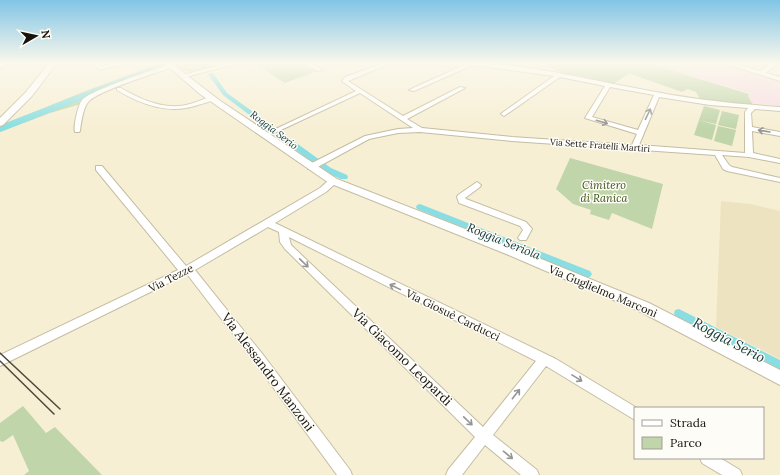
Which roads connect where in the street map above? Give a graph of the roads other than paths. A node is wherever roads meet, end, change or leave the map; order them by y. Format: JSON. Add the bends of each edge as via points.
{"nodes":[{"id":1,"x":36,"y":85,"type":"edge"},
{"id":2,"x":123,"y":85,"type":"edge"},
{"id":3,"x":194,"y":85,"type":"edge"},
{"id":4,"x":351,"y":85,"type":"edge"},
{"id":5,"x":422,"y":85,"type":"edge"},
{"id":6,"x":545,"y":85,"type":"edge"},
{"id":7,"x":608,"y":85,"type":"joint"},
{"id":8,"x":117,"y":88,"type":"junction"},
{"id":9,"x":462,"y":88,"type":"dead end"},
{"id":10,"x":412,"y":90,"type":"dead end"},
{"id":11,"x":360,"y":91,"type":"junction"},
{"id":12,"x":657,"y":95,"type":"junction"},
{"id":13,"x":212,"y":98,"type":"junction"},
{"id":14,"x":751,"y":109,"type":"junction"},
{"id":15,"x":780,"y":109,"type":"edge"},
{"id":16,"x":504,"y":114,"type":"dead end"},
{"id":17,"x":1,"y":117,"type":"edge"},
{"id":18,"x":403,"y":118,"type":"junction"},
{"id":19,"x":748,"y":128,"type":"junction"},
{"id":20,"x":420,"y":130,"type":"junction"},
{"id":21,"x":77,"y":131,"type":"dead end"},
{"id":22,"x":273,"y":132,"type":"junction"},
{"id":23,"x":640,"y":133,"type":"junction"},
{"id":24,"x":780,"y":134,"type":"edge"},
{"id":25,"x":634,"y":148,"type":"junction"},
{"id":26,"x":717,"y":153,"type":"junction"},
{"id":27,"x":749,"y":155,"type":"junction"},
{"id":28,"x":780,"y":160,"type":"edge"},
{"id":29,"x":317,"y":164,"type":"junction"},
{"id":30,"x":99,"y":168,"type":"dead end"},
{"id":31,"x":780,"y":180,"type":"edge"},
{"id":32,"x":333,"y":181,"type":"junction"},
{"id":33,"x":477,"y":184,"type":"dead end"},
{"id":34,"x":268,"y":223,"type":"junction"},
{"id":35,"x":283,"y":231,"type":"junction"},
{"id":36,"x":524,"y":238,"type":"dead end"},
{"id":37,"x":187,"y":270,"type":"junction"},
{"id":38,"x":544,"y":359,"type":"junction"},
{"id":39,"x":0,"y":361,"type":"edge"},
{"id":40,"x":780,"y":378,"type":"edge"},
{"id":41,"x":634,"y":413,"type":"edge"},
{"id":42,"x":483,"y":436,"type":"junction"},
{"id":43,"x":709,"y":459,"type":"edge"},
{"id":44,"x":345,"y":475,"type":"edge"},
{"id":45,"x":453,"y":475,"type":"edge"},
{"id":46,"x":532,"y":475,"type":"edge"},
{"id":47,"x":735,"y":475,"type":"edge"}],
"edges":[{"from":1,"to":17,"type":"street","via":[[20,103]]},
{"from":2,"to":8,"type":"street"},
{"from":3,"to":13,"type":"street","name":"Via Guglielmo Marconi"},
{"from":4,"to":11,"type":"street"},
{"from":5,"to":10,"type":"street"},
{"from":6,"to":16,"type":"street"},
{"from":7,"to":12,"type":"street"},
{"from":7,"to":23,"type":"street","one_way":true,"via":[[588,118]]},
{"from":8,"to":13,"type":"street","via":[[145,103],[170,107],[184,107]]},
{"from":8,"to":21,"type":"street","via":[[96,94],[85,101]]},
{"from":9,"to":18,"type":"street"},
{"from":11,"to":18,"type":"street"},
{"from":11,"to":22,"type":"street"},
{"from":12,"to":14,"type":"street"},
{"from":23,"to":12,"type":"street","one_way":true},
{"from":13,"to":22,"type":"street","name":"Via Guglielmo Marconi"},
{"from":14,"to":15,"type":"street"},
{"from":14,"to":19,"type":"street"},
{"from":18,"to":20,"type":"street"},
{"from":24,"to":19,"type":"street","one_way":true},
{"from":19,"to":27,"type":"street"},
{"from":20,"to":25,"type":"street","name":"Via Sette Fratelli Martiri"},
{"from":20,"to":29,"type":"street","name":"Via Sette Fratelli Martiri","via":[[367,137]]},
{"from":22,"to":29,"type":"street","name":"Via Guglielmo Marconi"},
{"from":23,"to":25,"type":"street"},
{"from":25,"to":26,"type":"street","name":"Via Sette Fratelli Martiri"},
{"from":26,"to":27,"type":"street","name":"Via Sette Fratelli Martiri"},
{"from":26,"to":31,"type":"street","via":[[730,169]]},
{"from":27,"to":28,"type":"street","name":"Via Sette Fratelli Martiri"},
{"from":29,"to":32,"type":"street","name":"Via Guglielmo Marconi"},
{"from":30,"to":37,"type":"street","name":"Via Alessandro Manzoni"},
{"from":32,"to":34,"type":"street","name":"Via Tezze","via":[[323,190]]},
{"from":32,"to":40,"type":"street","name":"Via Guglielmo Marconi","via":[[516,250],[644,307]]},
{"from":33,"to":36,"type":"street","via":[[462,197],[462,201],[523,224],[528,229]]},
{"from":34,"to":35,"type":"street","name":"Via Giosuè Carducci"},
{"from":34,"to":37,"type":"street","name":"Via Tezze"},
{"from":38,"to":35,"type":"street","name":"Via Giosuè Carducci","one_way":true},
{"from":35,"to":42,"type":"street","name":"Via Giacomo Leopardi","one_way":true,"via":[[288,247]]},
{"from":37,"to":39,"type":"street","name":"Via Tezze"},
{"from":37,"to":44,"type":"street","name":"Via Alessandro Manzoni","via":[[260,360]]},
{"from":38,"to":41,"type":"street","name":"Via Giosuè Carducci","one_way":true},
{"from":42,"to":38,"type":"street","one_way":true},
{"from":42,"to":45,"type":"street"},
{"from":42,"to":46,"type":"street","name":"Via Giacomo Leopardi","one_way":true},
{"from":43,"to":47,"type":"street"}]}
